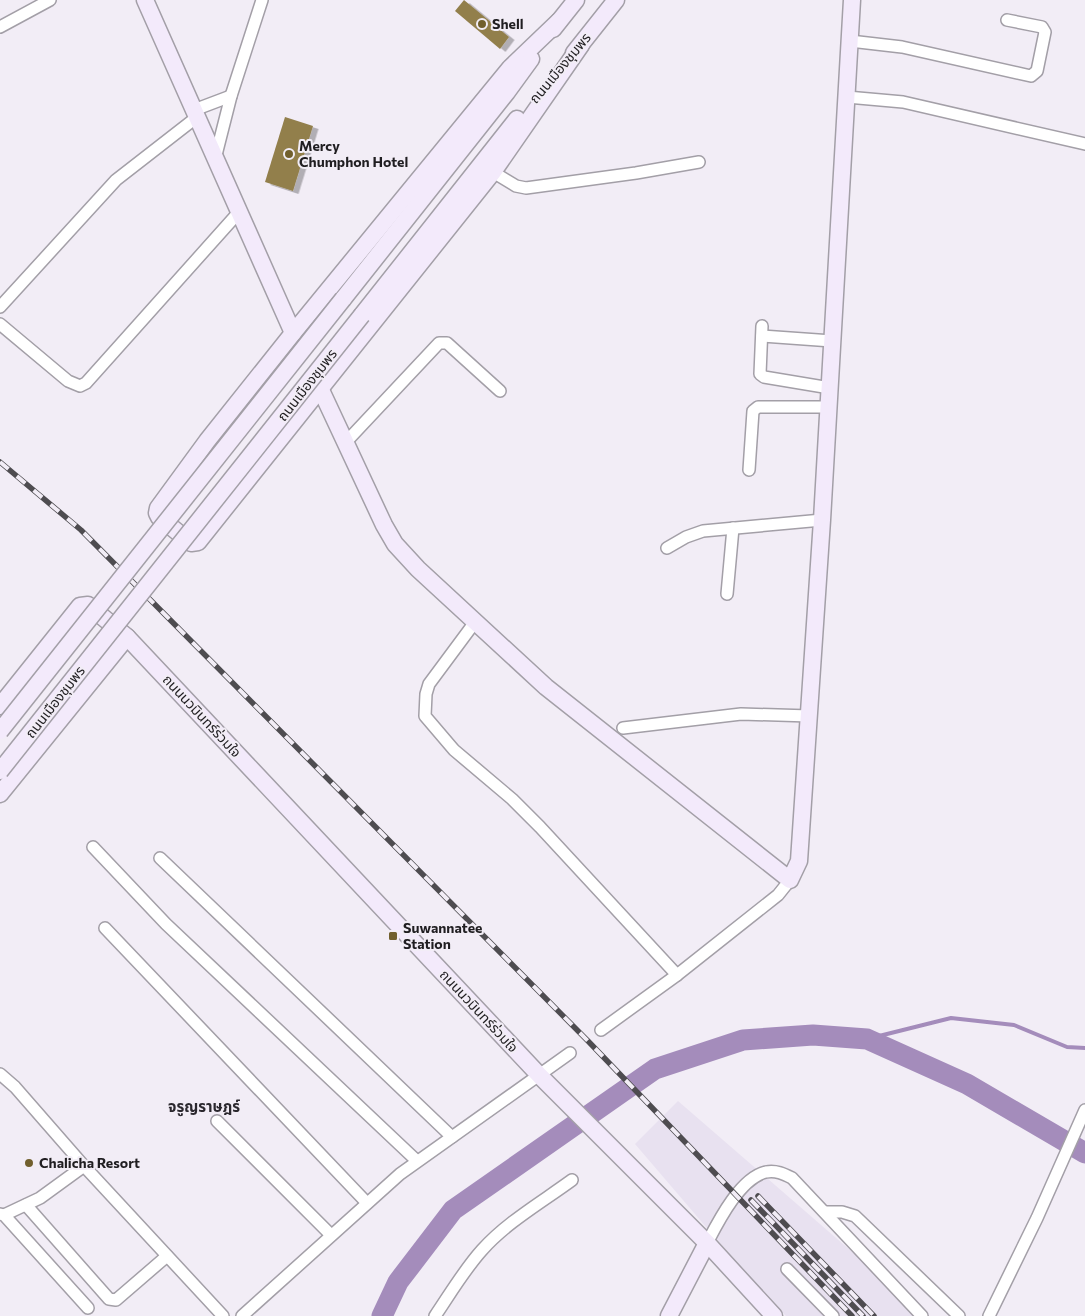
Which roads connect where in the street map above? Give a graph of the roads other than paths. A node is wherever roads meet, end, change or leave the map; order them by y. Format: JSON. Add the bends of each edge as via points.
{"nodes":[{"id":1,"x":50,"y":0,"type":"edge"},
{"id":2,"x":144,"y":0,"type":"edge"},
{"id":3,"x":262,"y":0,"type":"edge"},
{"id":4,"x":576,"y":0,"type":"edge"},
{"id":5,"x":616,"y":0,"type":"edge"},
{"id":6,"x":852,"y":0,"type":"edge"},
{"id":7,"x":1007,"y":20,"type":"dead end"},
{"id":8,"x":559,"y":21,"type":"junction"},
{"id":9,"x":0,"y":26,"type":"edge"},
{"id":10,"x":850,"y":41,"type":"junction"},
{"id":11,"x":581,"y":45,"type":"junction"},
{"id":12,"x":232,"y":96,"type":"junction"},
{"id":13,"x":847,"y":97,"type":"junction"},
{"id":14,"x":195,"y":114,"type":"junction"},
{"id":15,"x":1085,"y":144,"type":"edge"},
{"id":16,"x":215,"y":159,"type":"junction"},
{"id":17,"x":699,"y":162,"type":"dead end"},
{"id":18,"x":493,"y":172,"type":"junction"},
{"id":19,"x":239,"y":212,"type":"junction"},
{"id":20,"x":0,"y":307,"type":"edge"},
{"id":21,"x":0,"y":324,"type":"edge"},
{"id":22,"x":293,"y":333,"type":"junction"},
{"id":23,"x":832,"y":341,"type":"junction"},
{"id":24,"x":320,"y":388,"type":"junction"},
{"id":25,"x":830,"y":388,"type":"junction"},
{"id":26,"x":500,"y":391,"type":"dead end"},
{"id":27,"x":829,"y":407,"type":"junction"},
{"id":28,"x":346,"y":442,"type":"junction"},
{"id":29,"x":749,"y":470,"type":"dead end"},
{"id":30,"x":822,"y":520,"type":"junction"},
{"id":31,"x":733,"y":528,"type":"junction"},
{"id":32,"x":667,"y":548,"type":"dead end"},
{"id":33,"x":727,"y":594,"type":"dead end"},
{"id":34,"x":475,"y":622,"type":"junction"},
{"id":35,"x":127,"y":637,"type":"junction"},
{"id":36,"x":0,"y":706,"type":"edge"},
{"id":37,"x":810,"y":716,"type":"junction"},
{"id":38,"x":623,"y":728,"type":"dead end"},
{"id":39,"x":0,"y":731,"type":"edge"},
{"id":40,"x":0,"y":771,"type":"edge"},
{"id":41,"x":0,"y":794,"type":"edge"},
{"id":42,"x":93,"y":847,"type":"dead end"},
{"id":43,"x":160,"y":858,"type":"dead end"},
{"id":44,"x":790,"y":880,"type":"junction"},
{"id":45,"x":105,"y":928,"type":"dead end"},
{"id":46,"x":676,"y":975,"type":"junction"},
{"id":47,"x":601,"y":1030,"type":"dead end"},
{"id":48,"x":570,"y":1053,"type":"dead end"},
{"id":49,"x":0,"y":1074,"type":"edge"},
{"id":50,"x":540,"y":1076,"type":"junction"},
{"id":51,"x":1085,"y":1110,"type":"edge"},
{"id":52,"x":217,"y":1121,"type":"dead end"},
{"id":53,"x":452,"y":1137,"type":"junction"},
{"id":54,"x":417,"y":1161,"type":"junction"},
{"id":55,"x":84,"y":1166,"type":"junction"},
{"id":56,"x":572,"y":1180,"type":"dead end"},
{"id":57,"x":367,"y":1203,"type":"junction"},
{"id":58,"x":26,"y":1205,"type":"junction"},
{"id":59,"x":825,"y":1212,"type":"junction"},
{"id":60,"x":2,"y":1214,"type":"edge"},
{"id":61,"x":331,"y":1235,"type":"junction"},
{"id":62,"x":707,"y":1243,"type":"junction"},
{"id":63,"x":167,"y":1256,"type":"junction"},
{"id":64,"x":787,"y":1269,"type":"dead end"},
{"id":65,"x":88,"y":1308,"type":"dead end"},
{"id":66,"x":223,"y":1316,"type":"edge"},
{"id":67,"x":242,"y":1316,"type":"edge"},
{"id":68,"x":435,"y":1316,"type":"edge"},
{"id":69,"x":669,"y":1316,"type":"edge"},
{"id":70,"x":774,"y":1316,"type":"edge"},
{"id":71,"x":833,"y":1316,"type":"edge"},
{"id":72,"x":922,"y":1316,"type":"edge"},
{"id":73,"x":959,"y":1316,"type":"edge"},
{"id":74,"x":989,"y":1316,"type":"edge"}],
"edges":[{"from":1,"to":9,"type":"street"},
{"from":2,"to":14,"type":"street"},
{"from":3,"to":12,"type":"street"},
{"from":4,"to":8,"type":"street","name":"ถนนเมืองชุมพร"},
{"from":5,"to":11,"type":"street","name":"ถนนเมืองชุมพร"},
{"from":6,"to":10,"type":"street"},
{"from":7,"to":10,"type":"street","via":[[1042,26],[1045,32],[1037,72],[1031,76],[902,47]]},
{"from":8,"to":22,"type":"street","via":[[510,68]]},
{"from":8,"to":39,"type":"street","name":"ถนนเมืองชุมพร","bridge":true,"via":[[507,92]]},
{"from":10,"to":13,"type":"street"},
{"from":11,"to":18,"type":"street"},
{"from":11,"to":40,"type":"street","name":"ถนนเมืองชุมพร","bridge":true,"via":[[529,105]]},
{"from":12,"to":14,"type":"street"},
{"from":12,"to":16,"type":"street"},
{"from":13,"to":15,"type":"street","via":[[903,102]]},
{"from":13,"to":23,"type":"street"},
{"from":14,"to":16,"type":"street"},
{"from":14,"to":20,"type":"street","via":[[116,180]]},
{"from":16,"to":19,"type":"street"},
{"from":17,"to":18,"type":"street","via":[[526,188],[516,186]]},
{"from":18,"to":24,"type":"street"},
{"from":19,"to":21,"type":"street","via":[[80,386],[68,381]]},
{"from":19,"to":22,"type":"street"},
{"from":22,"to":24,"type":"street","via":[[158,508],[159,517],[191,543],[198,542]]},
{"from":23,"to":25,"type":"street"},
{"from":23,"to":25,"type":"street","via":[[762,331],[760,374],[764,378]]},
{"from":24,"to":28,"type":"street"},
{"from":25,"to":27,"type":"street"},
{"from":26,"to":28,"type":"street","via":[[447,343],[439,343]]},
{"from":27,"to":29,"type":"street","via":[[758,407],[753,411]]},
{"from":27,"to":30,"type":"street"},
{"from":28,"to":34,"type":"street","via":[[396,544]]},
{"from":30,"to":31,"type":"street"},
{"from":30,"to":37,"type":"street"},
{"from":31,"to":32,"type":"street","via":[[703,531]]},
{"from":31,"to":33,"type":"street"},
{"from":34,"to":44,"type":"street","via":[[546,687]]},
{"from":34,"to":46,"type":"street","via":[[429,684],[425,716],[454,750],[519,806]]},
{"from":35,"to":36,"type":"street","name":"ถนนนวมินทร์ร่วมใจ","via":[[88,605],[80,606]]},
{"from":35,"to":41,"type":"street"},
{"from":35,"to":50,"type":"street","name":"ถนนนวมินทร์ร่วมใจ"},
{"from":37,"to":38,"type":"street","via":[[741,714]]},
{"from":37,"to":44,"type":"street","via":[[799,861]]},
{"from":42,"to":54,"type":"street","via":[[166,924]]},
{"from":43,"to":53,"type":"street"},
{"from":44,"to":46,"type":"street","via":[[778,895]]},
{"from":45,"to":57,"type":"street"},
{"from":46,"to":47,"type":"street"},
{"from":48,"to":50,"type":"street"},
{"from":49,"to":55,"type":"street"},
{"from":50,"to":53,"type":"street"},
{"from":50,"to":62,"type":"street","name":"ถนนนวมินทร์ร่วมใจ"},
{"from":51,"to":74,"type":"street"},
{"from":52,"to":61,"type":"street"},
{"from":53,"to":54,"type":"street"},
{"from":54,"to":57,"type":"street"},
{"from":55,"to":58,"type":"street"},
{"from":55,"to":63,"type":"street"},
{"from":56,"to":68,"type":"street","via":[[508,1226],[483,1249]]},
{"from":57,"to":61,"type":"street"},
{"from":58,"to":60,"type":"street"},
{"from":58,"to":63,"type":"street","via":[[109,1299],[116,1300]]},
{"from":59,"to":62,"type":"street","via":[[792,1178],[780,1172],[766,1172],[736,1196]]},
{"from":59,"to":72,"type":"street"},
{"from":59,"to":73,"type":"street","via":[[855,1216]]},
{"from":60,"to":65,"type":"street"},
{"from":61,"to":67,"type":"street"},
{"from":62,"to":69,"type":"street"},
{"from":62,"to":70,"type":"street","name":"ถนนนวมินทร์ร่วมใจ"},
{"from":63,"to":66,"type":"street"},
{"from":64,"to":71,"type":"street"}]}
